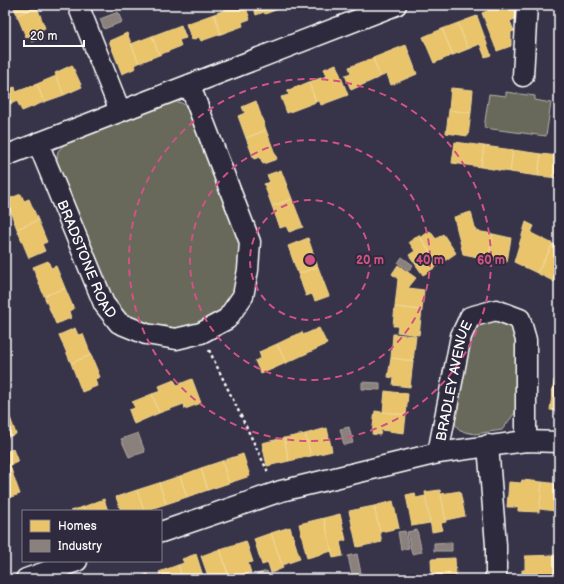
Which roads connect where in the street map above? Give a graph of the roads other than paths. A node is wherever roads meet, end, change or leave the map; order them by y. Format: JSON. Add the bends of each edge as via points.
{"nodes":[{"id":1,"x":78,"y":5,"type":"edge"},
{"id":2,"x":527,"y":5,"type":"edge"},
{"id":3,"x":394,"y":6,"type":"edge"},
{"id":4,"x":522,"y":76,"type":"dead end"},
{"id":5,"x":190,"y":86,"type":"junction"},
{"id":6,"x":120,"y":111,"type":"junction"},
{"id":7,"x":38,"y":143,"type":"junction"},
{"id":8,"x":5,"y":156,"type":"edge"},
{"id":9,"x":526,"y":441,"type":"junction"},
{"id":10,"x":559,"y":442,"type":"edge"},
{"id":11,"x":488,"y":445,"type":"junction"},
{"id":12,"x":438,"y":452,"type":"junction"},
{"id":13,"x":162,"y":532,"type":"edge"},
{"id":14,"x":75,"y":562,"type":"edge"},
{"id":15,"x":26,"y":579,"type":"edge"},
{"id":16,"x":496,"y":579,"type":"edge"}],
"edges":[{"from":1,"to":6,"type":"street"},
{"from":2,"to":4,"type":"street"},
{"from":3,"to":5,"type":"street"},
{"from":5,"to":6,"type":"street"},
{"from":5,"to":7,"type":"street","name":"BRADSTONE ROAD","via":[[250,242],[243,296],[227,319],[201,333],[176,338],[146,334],[119,323],[104,304]]},
{"from":6,"to":7,"type":"street"},
{"from":7,"to":8,"type":"street"},
{"from":9,"to":10,"type":"street","name":"BRADLEY AVENUE"},
{"from":9,"to":11,"type":"street","name":"BRADLEY AVENUE"},
{"from":9,"to":12,"type":"street","name":"BRADLEY AVENUE","via":[[526,340],[520,319],[496,310],[470,317],[461,336]]},
{"from":11,"to":12,"type":"street","name":"BRADLEY AVENUE"},
{"from":11,"to":16,"type":"street","via":[[496,545]]},
{"from":12,"to":13,"type":"street","name":"BRADLEY AVENUE","via":[[277,492]]},
{"from":14,"to":15,"type":"street"}]}
